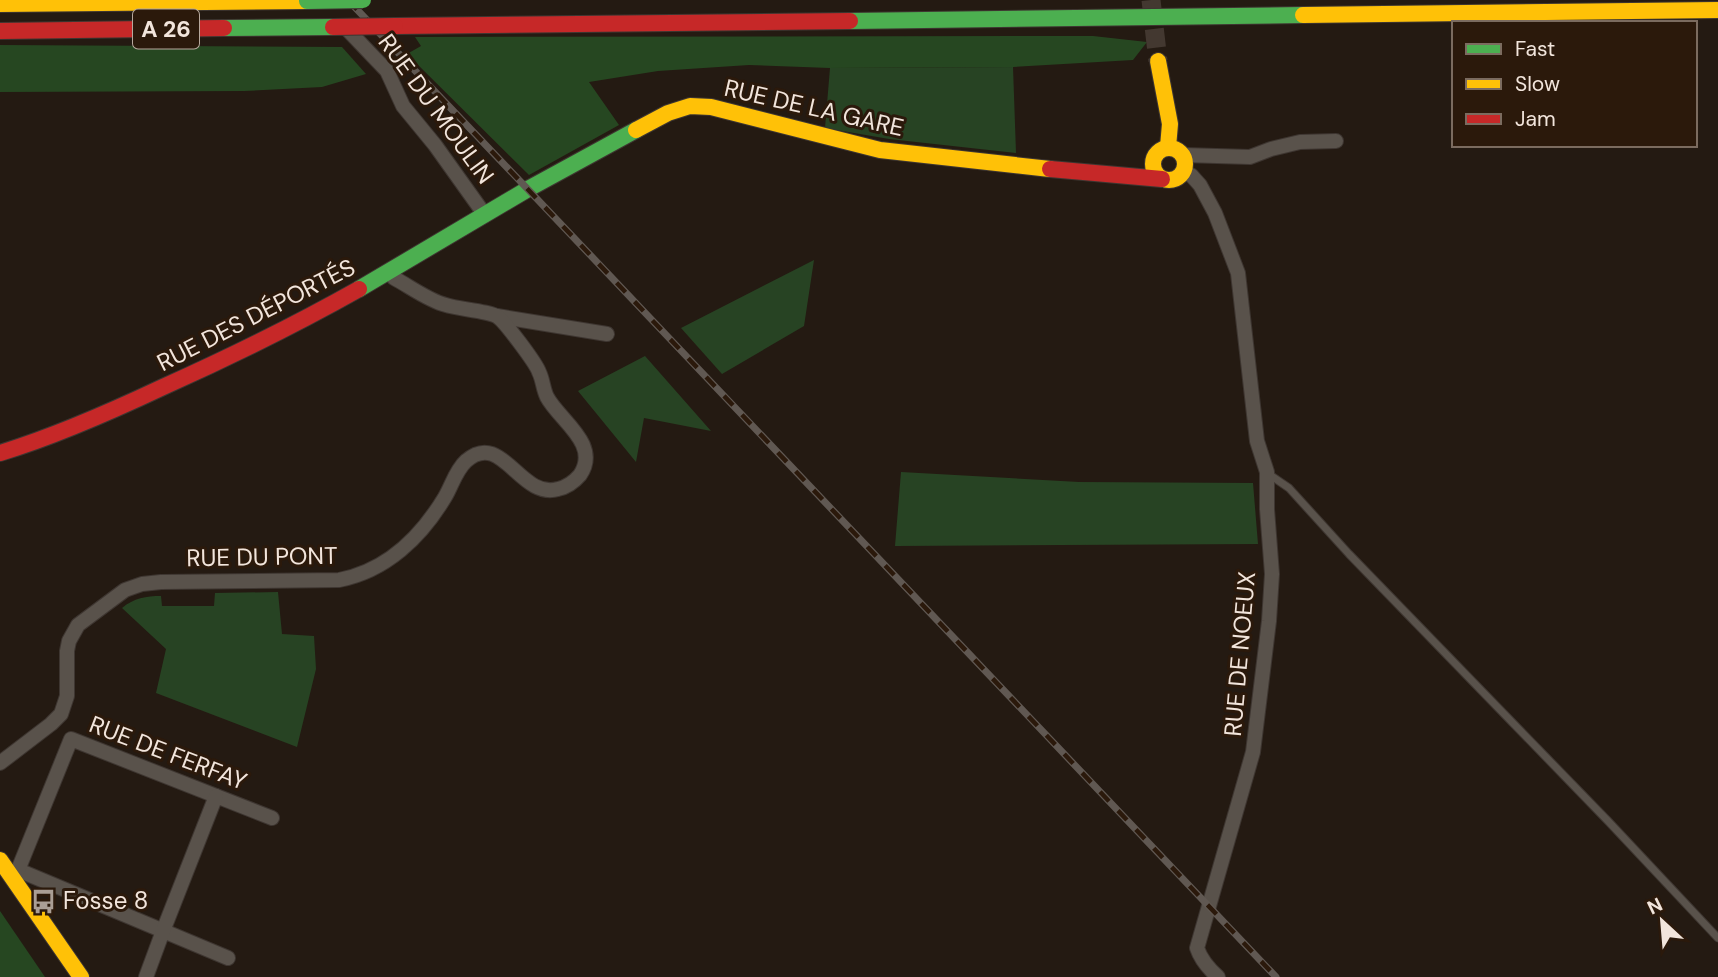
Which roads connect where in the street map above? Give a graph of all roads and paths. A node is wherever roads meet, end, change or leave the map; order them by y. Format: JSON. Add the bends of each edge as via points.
{"nodes":[{"id":1,"x":319,"y":0,"type":"edge"},
{"id":2,"x":363,"y":0,"type":"edge"},
{"id":3,"x":307,"y":1,"type":"edge"},
{"id":4,"x":0,"y":4,"type":"edge"},
{"id":5,"x":1718,"y":10,"type":"edge"},
{"id":6,"x":0,"y":31,"type":"edge"},
{"id":7,"x":1158,"y":61,"type":"tunnel mouth"},
{"id":8,"x":1336,"y":141,"type":"dead end"},
{"id":9,"x":1175,"y":151,"type":"junction"},
{"id":10,"x":1153,"y":158,"type":"junction"},
{"id":11,"x":1182,"y":173,"type":"junction"},
{"id":12,"x":1117,"y":176,"type":"junction"},
{"id":13,"x":1162,"y":179,"type":"junction"},
{"id":14,"x":522,"y":194,"type":"joint"},
{"id":15,"x":485,"y":215,"type":"junction"},
{"id":16,"x":390,"y":272,"type":"junction"},
{"id":17,"x":497,"y":316,"type":"junction"},
{"id":18,"x":607,"y":334,"type":"dead end"},
{"id":19,"x":0,"y":453,"type":"edge"},
{"id":20,"x":1267,"y":472,"type":"junction"},
{"id":21,"x":0,"y":763,"type":"edge"},
{"id":22,"x":216,"y":796,"type":"junction"},
{"id":23,"x":272,"y":818,"type":"dead end"},
{"id":24,"x":0,"y":860,"type":"edge"},
{"id":25,"x":9,"y":877,"type":"edge"},
{"id":26,"x":163,"y":931,"type":"junction"},
{"id":27,"x":1718,"y":938,"type":"edge"},
{"id":28,"x":228,"y":958,"type":"dead end"},
{"id":29,"x":63,"y":977,"type":"edge"},
{"id":30,"x":80,"y":977,"type":"edge"},
{"id":31,"x":146,"y":977,"type":"edge"},
{"id":32,"x":1218,"y":977,"type":"edge"}],
"edges":[{"from":1,"to":15,"type":"street","name":"RUE DU MOULIN","via":[[387,71],[403,106]]},
{"from":2,"to":3,"type":"main road","number":"A 26","bridge":true},
{"from":3,"to":4,"type":"main road","number":"A 26"},
{"from":5,"to":6,"type":"main road","number":"A 26","bridge":true},
{"from":7,"to":9,"type":"main road"},
{"from":8,"to":9,"type":"street","via":[[1300,142],[1250,157]]},
{"from":9,"to":10,"type":"main road","via":[[1157,153]]},
{"from":9,"to":11,"type":"main road","via":[[1185,161]]},
{"from":10,"to":12,"type":"main road"},
{"from":10,"to":13,"type":"main road","via":[[1156,176]]},
{"from":11,"to":13,"type":"main road"},
{"from":11,"to":20,"type":"street","name":"RUE DE NOEUX","via":[[1200,185],[1238,272],[1258,441]]},
{"from":12,"to":13,"type":"main road","name":"RUE DE LA GARE"},
{"from":12,"to":14,"type":"main road","name":"RUE DE LA GARE","via":[[880,150],[711,107],[690,106],[668,113]]},
{"from":14,"to":15,"type":"main road","name":"RUE DES DÉPORTÉS"},
{"from":15,"to":16,"type":"main road","name":"RUE DES DÉPORTÉS"},
{"from":16,"to":17,"type":"street","via":[[443,305]]},
{"from":16,"to":19,"type":"main road","name":"RUE DES DÉPORTÉS","via":[[246,350],[104,414]]},
{"from":17,"to":18,"type":"street"},
{"from":17,"to":21,"type":"street","name":"RUE DU PONT","via":[[536,364],[547,397],[580,438],[584,465],[578,477],[555,490],[540,490],[496,455],[475,455],[461,466],[413,540],[393,557],[354,577],[161,582],[125,590],[74,632],[67,651],[67,696],[61,714]]},
{"from":20,"to":27,"type":"lane","via":[[1289,488]]},
{"from":20,"to":32,"type":"street","name":"RUE DE NOEUX","via":[[1272,574],[1253,751],[1197,948]]},
{"from":22,"to":23,"type":"street","name":"RUE DE FERFAY"},
{"from":22,"to":25,"type":"street","name":"RUE DE FERFAY","via":[[71,739]]},
{"from":22,"to":26,"type":"street"},
{"from":24,"to":25,"type":"main road"},
{"from":25,"to":26,"type":"street"},
{"from":25,"to":29,"type":"main road"},
{"from":25,"to":30,"type":"main road"},
{"from":26,"to":28,"type":"street"},
{"from":26,"to":31,"type":"street"}]}
